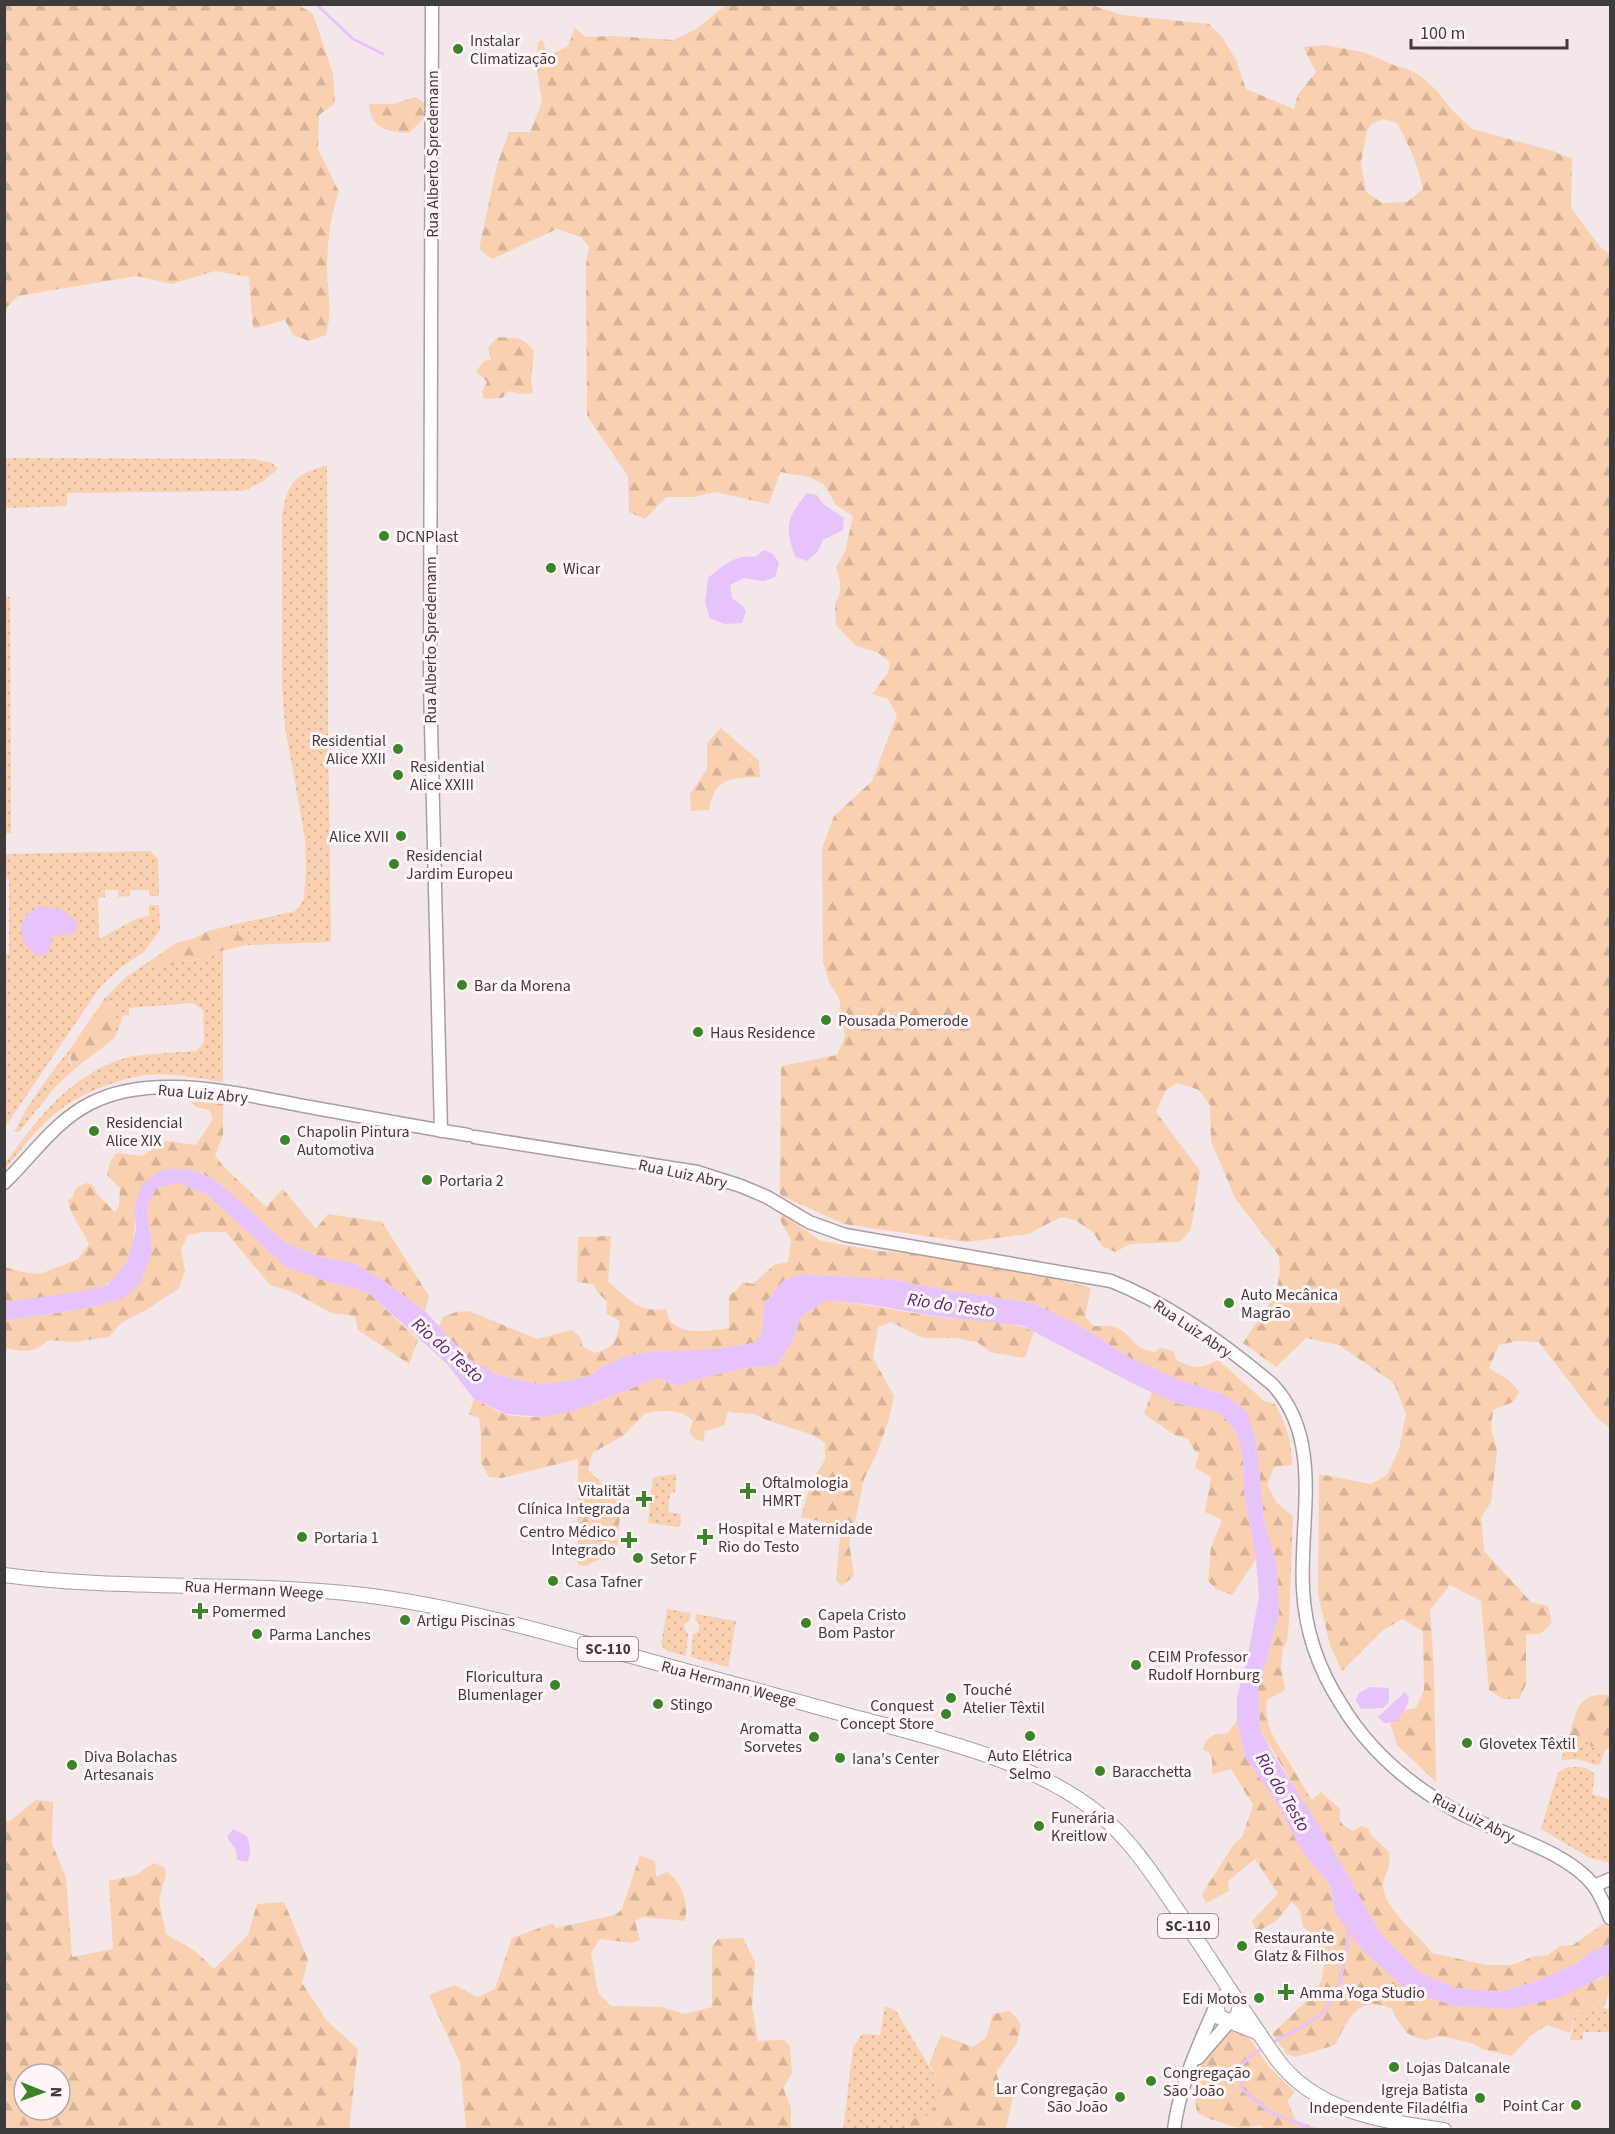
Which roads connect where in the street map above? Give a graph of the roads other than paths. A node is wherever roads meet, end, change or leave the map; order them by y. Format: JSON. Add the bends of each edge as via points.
{"nodes":[{"id":1,"x":432,"y":4,"type":"edge"},
{"id":2,"x":441,"y":1131,"type":"junction"},
{"id":3,"x":4,"y":1183,"type":"edge"},
{"id":4,"x":4,"y":1575,"type":"edge"},
{"id":5,"x":1611,"y":1879,"type":"edge"},
{"id":6,"x":1593,"y":1886,"type":"junction"},
{"id":7,"x":1611,"y":1918,"type":"edge"},
{"id":8,"x":1218,"y":1971,"type":"junction"},
{"id":9,"x":1239,"y":2002,"type":"junction"},
{"id":10,"x":1216,"y":2003,"type":"junction"},
{"id":11,"x":1230,"y":2021,"type":"junction"},
{"id":12,"x":1264,"y":2041,"type":"junction"},
{"id":13,"x":1188,"y":2071,"type":"junction"},
{"id":14,"x":1174,"y":2130,"type":"edge"},
{"id":15,"x":1443,"y":2130,"type":"edge"}],
"edges":[{"from":1,"to":2,"type":"street","name":"Rua Alberto Spredemann","via":[[430,674]]},
{"from":2,"to":3,"type":"street","name":"Rua Luiz Abry","via":[[199,1089],[149,1088],[110,1094],[70,1115]]},
{"from":2,"to":6,"type":"street","name":"Rua Luiz Abry","via":[[697,1172],[741,1186],[836,1233],[1095,1278],[1130,1289],[1166,1308],[1260,1374],[1294,1413],[1304,1463],[1306,1615],[1320,1664],[1362,1736],[1390,1766],[1433,1797],[1550,1854],[1581,1873]]},
{"from":4,"to":8,"type":"main road","name":"Rua Hermann Weege","number":"SC-110","via":[[65,1581],[313,1590],[445,1607],[533,1628],[989,1757],[1077,1797],[1120,1833],[1145,1863]]},
{"from":5,"to":6,"type":"street"},
{"from":6,"to":7,"type":"street","name":"Rua Luiz Abry"},
{"from":8,"to":9,"type":"main road","name":"Rua Hermann Weege","number":"SC-110"},
{"from":8,"to":10,"type":"main road"},
{"from":9,"to":10,"type":"main road","via":[[1228,1995]]},
{"from":9,"to":11,"type":"main road","via":[[1239,2014]]},
{"from":9,"to":12,"type":"main road","name":"Rua Hermann Weege","number":"SC-110"},
{"from":10,"to":11,"type":"main road","via":[[1219,2017]]},
{"from":10,"to":13,"type":"street"},
{"from":11,"to":12,"type":"main road"},
{"from":11,"to":13,"type":"street"},
{"from":12,"to":15,"type":"main road","number":"SC-110","via":[[1288,2073],[1328,2102],[1358,2114]]},
{"from":13,"to":14,"type":"street"}]}
